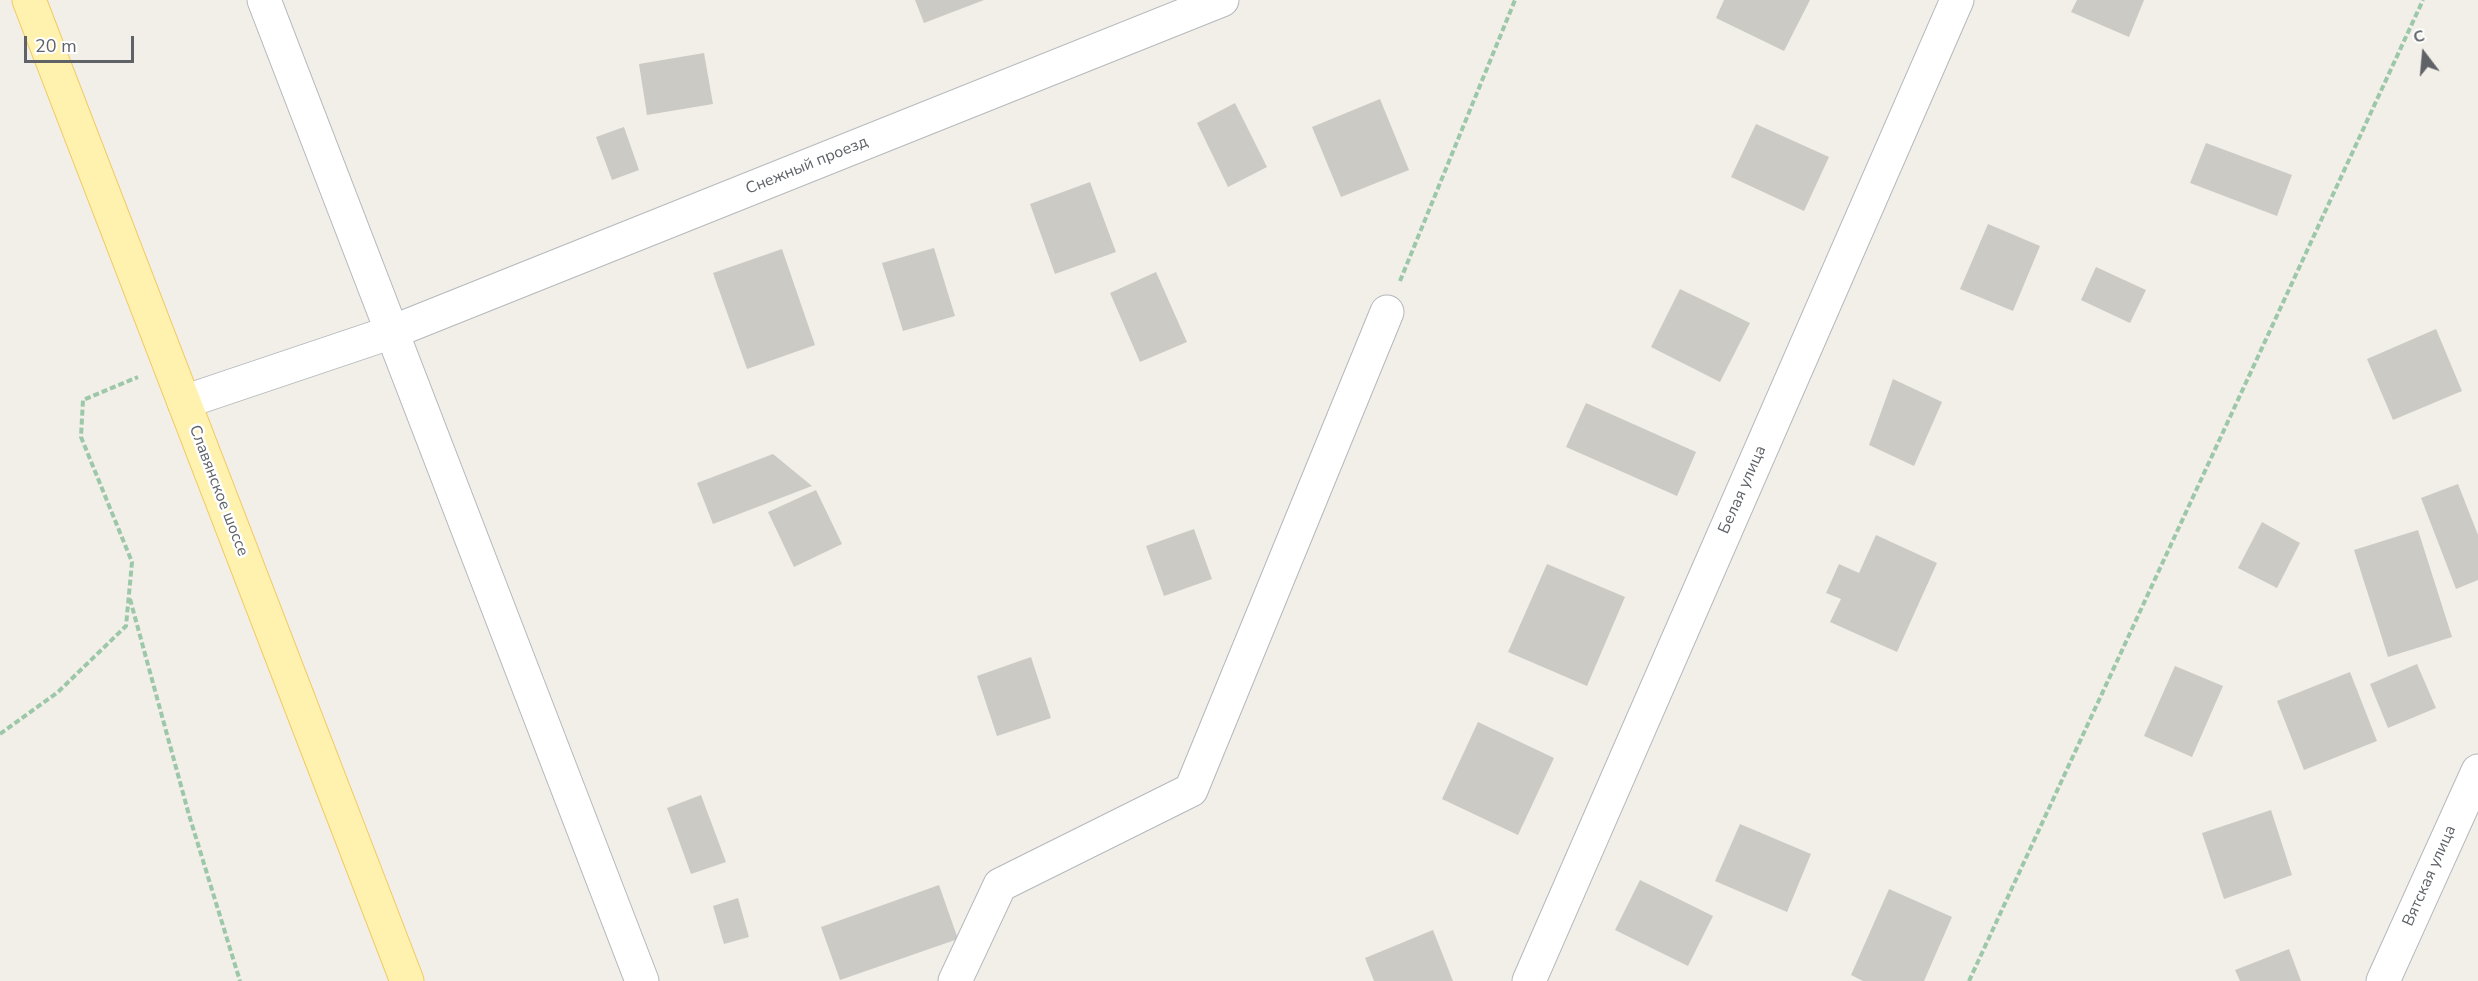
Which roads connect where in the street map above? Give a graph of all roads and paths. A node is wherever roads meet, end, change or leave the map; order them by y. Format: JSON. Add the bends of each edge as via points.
{"nodes":[{"id":1,"x":29,"y":0,"type":"edge"},
{"id":2,"x":264,"y":0,"type":"edge"},
{"id":3,"x":1222,"y":0,"type":"edge"},
{"id":4,"x":1515,"y":0,"type":"edge"},
{"id":5,"x":1957,"y":0,"type":"edge"},
{"id":6,"x":2423,"y":0,"type":"edge"},
{"id":7,"x":1387,"y":312,"type":"joint"},
{"id":8,"x":392,"y":332,"type":"junction"},
{"id":9,"x":169,"y":363,"type":"junction"},
{"id":10,"x":184,"y":402,"type":"junction"},
{"id":11,"x":129,"y":596,"type":"junction"},
{"id":12,"x":0,"y":734,"type":"edge"},
{"id":13,"x":2478,"y":771,"type":"edge"},
{"id":14,"x":2471,"y":805,"type":"edge"},
{"id":15,"x":240,"y":981,"type":"edge"},
{"id":16,"x":407,"y":981,"type":"edge"},
{"id":17,"x":642,"y":981,"type":"edge"},
{"id":18,"x":955,"y":981,"type":"edge"},
{"id":19,"x":1529,"y":981,"type":"edge"},
{"id":20,"x":1969,"y":981,"type":"edge"},
{"id":21,"x":2383,"y":981,"type":"edge"}],
"edges":[{"from":1,"to":9,"type":"main road","name":"Славянское шоссе"},
{"from":2,"to":8,"type":"street"},
{"from":3,"to":8,"type":"street","name":"Снежный проезд"},
{"from":4,"to":7,"type":"path"},
{"from":5,"to":19,"type":"street","name":"Белая улица"},
{"from":6,"to":20,"type":"path"},
{"from":7,"to":18,"type":"street","via":[[1191,790],[1000,885]]},
{"from":8,"to":10,"type":"street","name":"Снежный проезд"},
{"from":8,"to":17,"type":"street"},
{"from":9,"to":10,"type":"main road","name":"Славянское шоссе"},
{"from":9,"to":11,"type":"path","via":[[83,400],[81,437],[132,562]]},
{"from":10,"to":16,"type":"main road","name":"Славянское шоссе"},
{"from":11,"to":12,"type":"path","via":[[126,626],[58,692]]},
{"from":11,"to":15,"type":"path","via":[[189,815]]},
{"from":13,"to":14,"type":"street","name":"Вятская улица"},
{"from":14,"to":21,"type":"street","name":"Вятская улица"}]}
